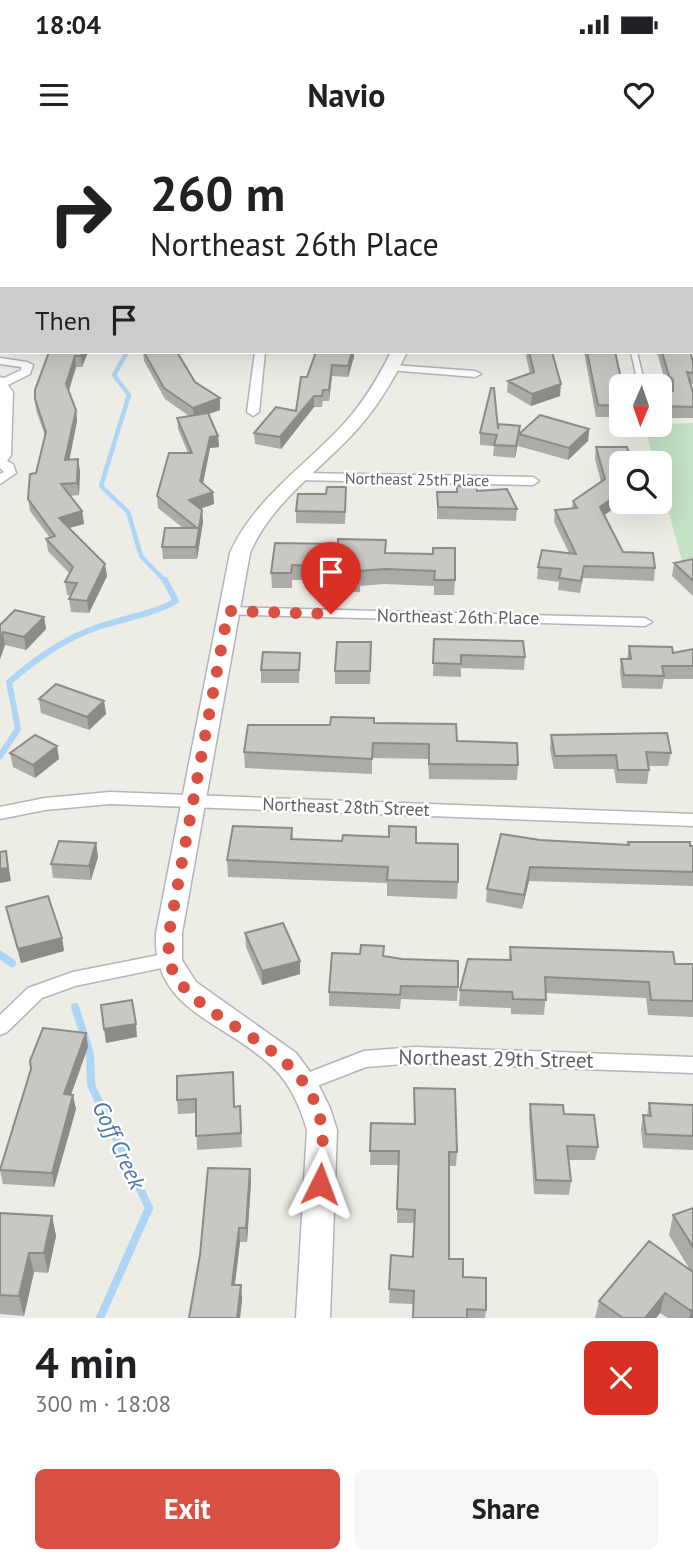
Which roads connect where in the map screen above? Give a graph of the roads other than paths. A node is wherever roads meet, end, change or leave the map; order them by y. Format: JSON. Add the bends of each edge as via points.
{"nodes":[{"id":1,"x":462,"y":140,"type":"edge"},
{"id":2,"x":490,"y":140,"type":"edge"},
{"id":3,"x":260,"y":354,"type":"edge"},
{"id":4,"x":634,"y":354,"type":"edge"},
{"id":5,"x":396,"y":360,"type":"edge"},
{"id":6,"x":0,"y":361,"type":"edge"},
{"id":7,"x":475,"y":374,"type":"dead end"},
{"id":8,"x":639,"y":374,"type":"edge"},
{"id":9,"x":2,"y":381,"type":"edge"},
{"id":10,"x":253,"y":412,"type":"dead end"},
{"id":11,"x":0,"y":462,"type":"edge"},
{"id":12,"x":301,"y":477,"type":"junction"},
{"id":13,"x":0,"y":480,"type":"edge"},
{"id":14,"x":533,"y":481,"type":"dead end"},
{"id":15,"x":228,"y":611,"type":"junction"},
{"id":16,"x":645,"y":622,"type":"dead end"},
{"id":17,"x":192,"y":802,"type":"junction"},
{"id":18,"x":0,"y":813,"type":"edge"},
{"id":19,"x":693,"y":820,"type":"edge"},
{"id":20,"x":169,"y":960,"type":"junction"},
{"id":21,"x":0,"y":1027,"type":"edge"},
{"id":22,"x":693,"y":1065,"type":"edge"},
{"id":23,"x":304,"y":1083,"type":"junction"},
{"id":24,"x":313,"y":1318,"type":"edge"}],
"edges":[{"from":1,"to":2,"type":"lane"},
{"from":3,"to":10,"type":"street"},
{"from":4,"to":8,"type":"lane"},
{"from":5,"to":7,"type":"street"},
{"from":5,"to":12,"type":"street","via":[[369,408]]},
{"from":6,"to":9,"type":"street","via":[[27,365],[26,372]]},
{"from":9,"to":11,"type":"street","via":[[7,392],[5,455]]},
{"from":11,"to":13,"type":"street","via":[[10,473]]},
{"from":12,"to":14,"type":"street","name":"Northeast 25th Place"},
{"from":12,"to":15,"type":"street","via":[[257,523],[242,547]]},
{"from":15,"to":16,"type":"street","name":"Northeast 26th Place"},
{"from":15,"to":17,"type":"street"},
{"from":17,"to":18,"type":"street","name":"Northeast 28th Street","via":[[110,798]]},
{"from":17,"to":19,"type":"street","name":"Northeast 28th Street"},
{"from":17,"to":20,"type":"street","via":[[169,933]]},
{"from":20,"to":21,"type":"street","via":[[73,979],[35,993]]},
{"from":20,"to":23,"type":"street","via":[[190,993],[277,1052]]},
{"from":22,"to":23,"type":"street","name":"Northeast 29th Street","via":[[416,1055],[364,1059]]},
{"from":23,"to":24,"type":"street","via":[[322,1130]]}]}
